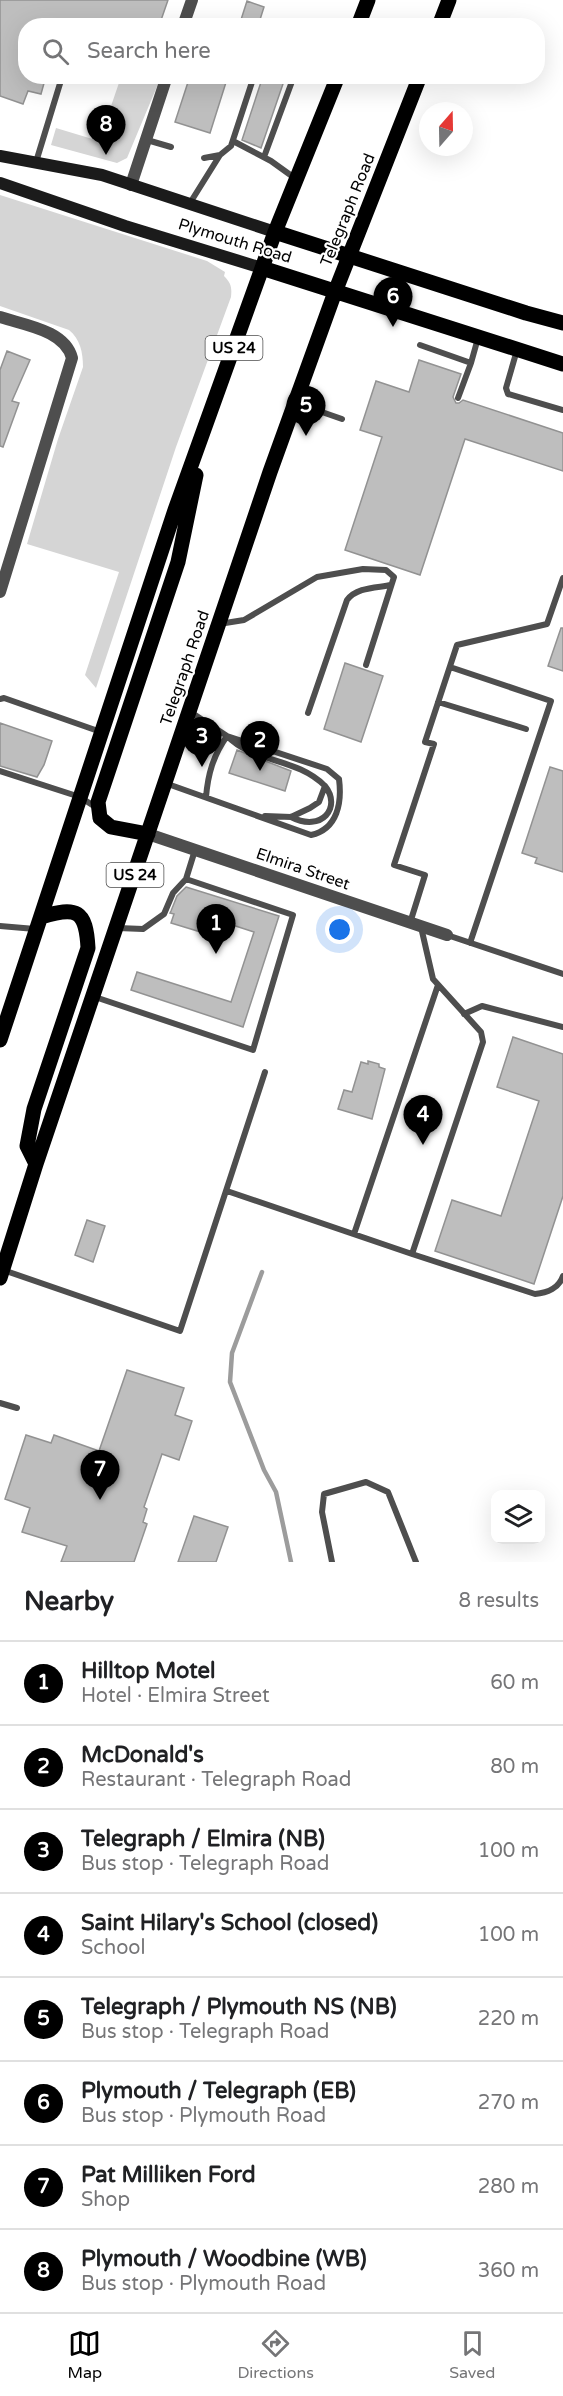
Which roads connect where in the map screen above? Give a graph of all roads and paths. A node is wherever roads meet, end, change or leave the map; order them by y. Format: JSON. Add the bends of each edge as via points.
{"nodes":[{"id":1,"x":192,"y":0,"type":"edge"},
{"id":2,"x":368,"y":0,"type":"edge"},
{"id":3,"x":444,"y":0,"type":"edge"},
{"id":4,"x":449,"y":0,"type":"edge"},
{"id":5,"x":185,"y":18,"type":"edge"},
{"id":6,"x":361,"y":18,"type":"edge"},
{"id":7,"x":441,"y":18,"type":"edge"},
{"id":8,"x":442,"y":18,"type":"edge"},
{"id":9,"x":60,"y":84,"type":"edge"},
{"id":10,"x":164,"y":84,"type":"edge"},
{"id":11,"x":251,"y":84,"type":"edge"},
{"id":12,"x":291,"y":84,"type":"edge"},
{"id":13,"x":335,"y":84,"type":"edge"},
{"id":14,"x":417,"y":84,"type":"edge"},
{"id":15,"x":147,"y":140,"type":"junction"},
{"id":16,"x":233,"y":141,"type":"junction"},
{"id":17,"x":171,"y":147,"type":"dead end"},
{"id":18,"x":220,"y":154,"type":"junction"},
{"id":19,"x":0,"y":156,"type":"edge"},
{"id":20,"x":264,"y":157,"type":"junction"},
{"id":21,"x":204,"y":158,"type":"dead end"},
{"id":22,"x":36,"y":162,"type":"junction"},
{"id":23,"x":296,"y":179,"type":"junction"},
{"id":24,"x":0,"y":183,"type":"edge"},
{"id":25,"x":131,"y":185,"type":"junction"},
{"id":26,"x":190,"y":203,"type":"junction"},
{"id":27,"x":275,"y":232,"type":"junction"},
{"id":28,"x":349,"y":256,"type":"junction"},
{"id":29,"x":262,"y":268,"type":"junction"},
{"id":30,"x":334,"y":292,"type":"junction"},
{"id":31,"x":0,"y":317,"type":"edge"},
{"id":32,"x":563,"y":323,"type":"edge"},
{"id":33,"x":478,"y":338,"type":"junction"},
{"id":34,"x":420,"y":345,"type":"dead end"},
{"id":35,"x":517,"y":350,"type":"junction"},
{"id":36,"x":471,"y":363,"type":"junction"},
{"id":37,"x":563,"y":364,"type":"edge"},
{"id":38,"x":458,"y":398,"type":"dead end"},
{"id":39,"x":295,"y":403,"type":"junction"},
{"id":40,"x":563,"y":410,"type":"edge"},
{"id":41,"x":342,"y":419,"type":"dead end"},
{"id":42,"x":206,"y":428,"type":"junction"},
{"id":43,"x":563,"y":578,"type":"edge"},
{"id":44,"x":391,"y":585,"type":"junction"},
{"id":45,"x":0,"y":592,"type":"edge"},
{"id":46,"x":218,"y":624,"type":"junction"},
{"id":47,"x":366,"y":665,"type":"dead end"},
{"id":48,"x":450,"y":667,"type":"junction"},
{"id":49,"x":0,"y":699,"type":"edge"},
{"id":50,"x":438,"y":702,"type":"junction"},
{"id":51,"x":189,"y":711,"type":"junction"},
{"id":52,"x":308,"y":712,"type":"dead end"},
{"id":53,"x":526,"y":729,"type":"dead end"},
{"id":54,"x":102,"y":733,"type":"junction"},
{"id":55,"x":227,"y":736,"type":"junction"},
{"id":56,"x":0,"y":771,"type":"edge"},
{"id":57,"x":165,"y":783,"type":"junction"},
{"id":58,"x":325,"y":786,"type":"junction"},
{"id":59,"x":80,"y":797,"type":"junction"},
{"id":60,"x":206,"y":797,"type":"junction"},
{"id":61,"x":99,"y":810,"type":"junction"},
{"id":62,"x":256,"y":816,"type":"junction"},
{"id":63,"x":291,"y":817,"type":"junction"},
{"id":64,"x":148,"y":834,"type":"junction"},
{"id":65,"x":195,"y":850,"type":"junction"},
{"id":66,"x":186,"y":879,"type":"junction"},
{"id":67,"x":39,"y":923,"type":"junction"},
{"id":68,"x":416,"y":925,"type":"junction"},
{"id":69,"x":0,"y":926,"type":"edge"},
{"id":70,"x":117,"y":928,"type":"junction"},
{"id":71,"x":447,"y":935,"type":"joint"},
{"id":72,"x":470,"y":943,"type":"junction"},
{"id":73,"x":563,"y":974,"type":"edge"},
{"id":74,"x":438,"y":984,"type":"junction"},
{"id":75,"x":94,"y":996,"type":"junction"},
{"id":76,"x":464,"y":1014,"type":"junction"},
{"id":77,"x":4,"y":1016,"type":"edge"},
{"id":78,"x":563,"y":1027,"type":"edge"},
{"id":79,"x":0,"y":1040,"type":"edge"},
{"id":80,"x":265,"y":1072,"type":"dead end"},
{"id":81,"x":36,"y":1164,"type":"junction"},
{"id":82,"x":227,"y":1191,"type":"junction"},
{"id":83,"x":354,"y":1234,"type":"junction"},
{"id":84,"x":412,"y":1254,"type":"junction"},
{"id":85,"x":1,"y":1274,"type":"edge"},
{"id":86,"x":563,"y":1276,"type":"edge"},
{"id":87,"x":0,"y":1403,"type":"edge"},
{"id":88,"x":17,"y":1408,"type":"dead end"},
{"id":89,"x":332,"y":1562,"type":"edge"},
{"id":90,"x":416,"y":1562,"type":"edge"}],
"edges":[{"from":1,"to":5,"type":"street"},
{"from":2,"to":6,"type":"main road"},
{"from":3,"to":7,"type":"main road"},
{"from":4,"to":8,"type":"main road"},
{"from":9,"to":22,"type":"lane"},
{"from":10,"to":15,"type":"street"},
{"from":11,"to":16,"type":"lane"},
{"from":12,"to":20,"type":"lane"},
{"from":13,"to":23,"type":"main road","number":"US 24"},
{"from":14,"to":28,"type":"main road","name":"Telegraph Road","number":"US 24"},
{"from":15,"to":17,"type":"lane"},
{"from":15,"to":25,"type":"street"},
{"from":16,"to":18,"type":"lane"},
{"from":16,"to":20,"type":"lane"},
{"from":18,"to":21,"type":"lane"},
{"from":18,"to":26,"type":"lane"},
{"from":19,"to":22,"type":"main road","name":"Plymouth Road"},
{"from":20,"to":23,"type":"lane"},
{"from":22,"to":25,"type":"main road","name":"Plymouth Road"},
{"from":23,"to":27,"type":"main road","number":"US 24"},
{"from":24,"to":29,"type":"main road","name":"Plymouth Road"},
{"from":25,"to":26,"type":"main road","name":"Plymouth Road"},
{"from":26,"to":27,"type":"main road","name":"Plymouth Road"},
{"from":27,"to":28,"type":"main road","name":"Plymouth Road"},
{"from":27,"to":29,"type":"main road","number":"US 24"},
{"from":28,"to":30,"type":"main road","name":"Telegraph Road","number":"US 24"},
{"from":28,"to":32,"type":"main road","name":"Plymouth Road"},
{"from":29,"to":30,"type":"main road","name":"Plymouth Road"},
{"from":29,"to":42,"type":"main road","number":"US 24"},
{"from":30,"to":33,"type":"main road","name":"Plymouth Road"},
{"from":30,"to":39,"type":"main road","name":"Telegraph Road","number":"US 24"},
{"from":31,"to":45,"type":"street","via":[[55,335],[64,341],[72,358]]},
{"from":33,"to":35,"type":"main road","name":"Plymouth Road"},
{"from":33,"to":36,"type":"lane"},
{"from":34,"to":36,"type":"lane"},
{"from":35,"to":37,"type":"main road","name":"Plymouth Road"},
{"from":35,"to":40,"type":"lane","via":[[506,388],[508,394]]},
{"from":36,"to":38,"type":"lane"},
{"from":39,"to":41,"type":"lane"},
{"from":39,"to":46,"type":"main road","name":"Telegraph Road","number":"US 24"},
{"from":42,"to":54,"type":"main road","number":"US 24"},
{"from":42,"to":61,"type":"main road","via":[[178,562],[98,802]]},
{"from":43,"to":48,"type":"lane","via":[[546,624],[457,645]]},
{"from":44,"to":46,"type":"lane","via":[[394,577],[377,569],[317,577],[244,620]]},
{"from":44,"to":47,"type":"lane"},
{"from":44,"to":52,"type":"lane","via":[[362,590],[347,600]]},
{"from":46,"to":51,"type":"main road","name":"Telegraph Road","number":"US 24"},
{"from":48,"to":50,"type":"lane"},
{"from":48,"to":72,"type":"lane","via":[[551,701]]},
{"from":49,"to":54,"type":"lane"},
{"from":50,"to":53,"type":"lane"},
{"from":50,"to":68,"type":"lane","via":[[425,742],[434,744],[394,865],[425,875]]},
{"from":51,"to":55,"type":"lane"},
{"from":51,"to":57,"type":"main road","name":"Telegraph Road","number":"US 24"},
{"from":54,"to":59,"type":"main road","number":"US 24"},
{"from":55,"to":58,"type":"lane","via":[[238,748],[306,770]]},
{"from":55,"to":60,"type":"lane","via":[[211,764]]},
{"from":55,"to":62,"type":"lane","via":[[327,769],[339,779],[341,797],[336,814],[319,833],[311,835]]},
{"from":56,"to":59,"type":"lane"},
{"from":57,"to":60,"type":"lane"},
{"from":57,"to":64,"type":"main road","name":"Telegraph Road","number":"US 24"},
{"from":58,"to":63,"type":"lane","via":[[319,802]]},
{"from":58,"to":63,"type":"lane","via":[[330,792],[330,806],[325,818],[306,824]]},
{"from":59,"to":61,"type":"lane"},
{"from":59,"to":67,"type":"main road","number":"US 24"},
{"from":60,"to":62,"type":"lane"},
{"from":61,"to":64,"type":"main road","via":[[100,818],[111,827]]},
{"from":62,"to":63,"type":"lane"},
{"from":64,"to":65,"type":"street","name":"Elmira Street"},
{"from":64,"to":70,"type":"main road","name":"Telegraph Road","number":"US 24"},
{"from":65,"to":66,"type":"lane"},
{"from":65,"to":68,"type":"street","name":"Elmira Street"},
{"from":66,"to":70,"type":"lane","via":[[173,893],[164,914],[143,929]]},
{"from":66,"to":75,"type":"lane","via":[[293,915],[253,1050]]},
{"from":67,"to":69,"type":"lane"},
{"from":67,"to":77,"type":"main road","number":"US 24"},
{"from":67,"to":81,"type":"main road","via":[[60,911],[82,917],[87,925],[88,948],[34,1109],[27,1146]]},
{"from":68,"to":71,"type":"street","name":"Elmira Street"},
{"from":68,"to":74,"type":"lane","via":[[432,979]]},
{"from":70,"to":75,"type":"main road","name":"Telegraph Road","number":"US 24"},
{"from":71,"to":72,"type":"lane"},
{"from":72,"to":73,"type":"lane"},
{"from":74,"to":76,"type":"lane"},
{"from":74,"to":83,"type":"lane"},
{"from":75,"to":81,"type":"main road","name":"Telegraph Road","number":"US 24"},
{"from":76,"to":78,"type":"lane","via":[[482,1006]]},
{"from":76,"to":84,"type":"lane","via":[[481,1032],[483,1042]]},
{"from":77,"to":79,"type":"main road","number":"US 24"},
{"from":80,"to":82,"type":"lane"},
{"from":81,"to":85,"type":"main road","name":"Telegraph Road","number":"US 24"},
{"from":82,"to":83,"type":"lane"},
{"from":82,"to":85,"type":"lane","via":[[180,1331]]},
{"from":83,"to":84,"type":"lane"},
{"from":84,"to":86,"type":"lane","via":[[535,1294],[547,1293]]},
{"from":87,"to":88,"type":"lane"},
{"from":89,"to":90,"type":"lane","via":[[322,1512],[324,1494],[366,1482],[388,1492]]}]}
